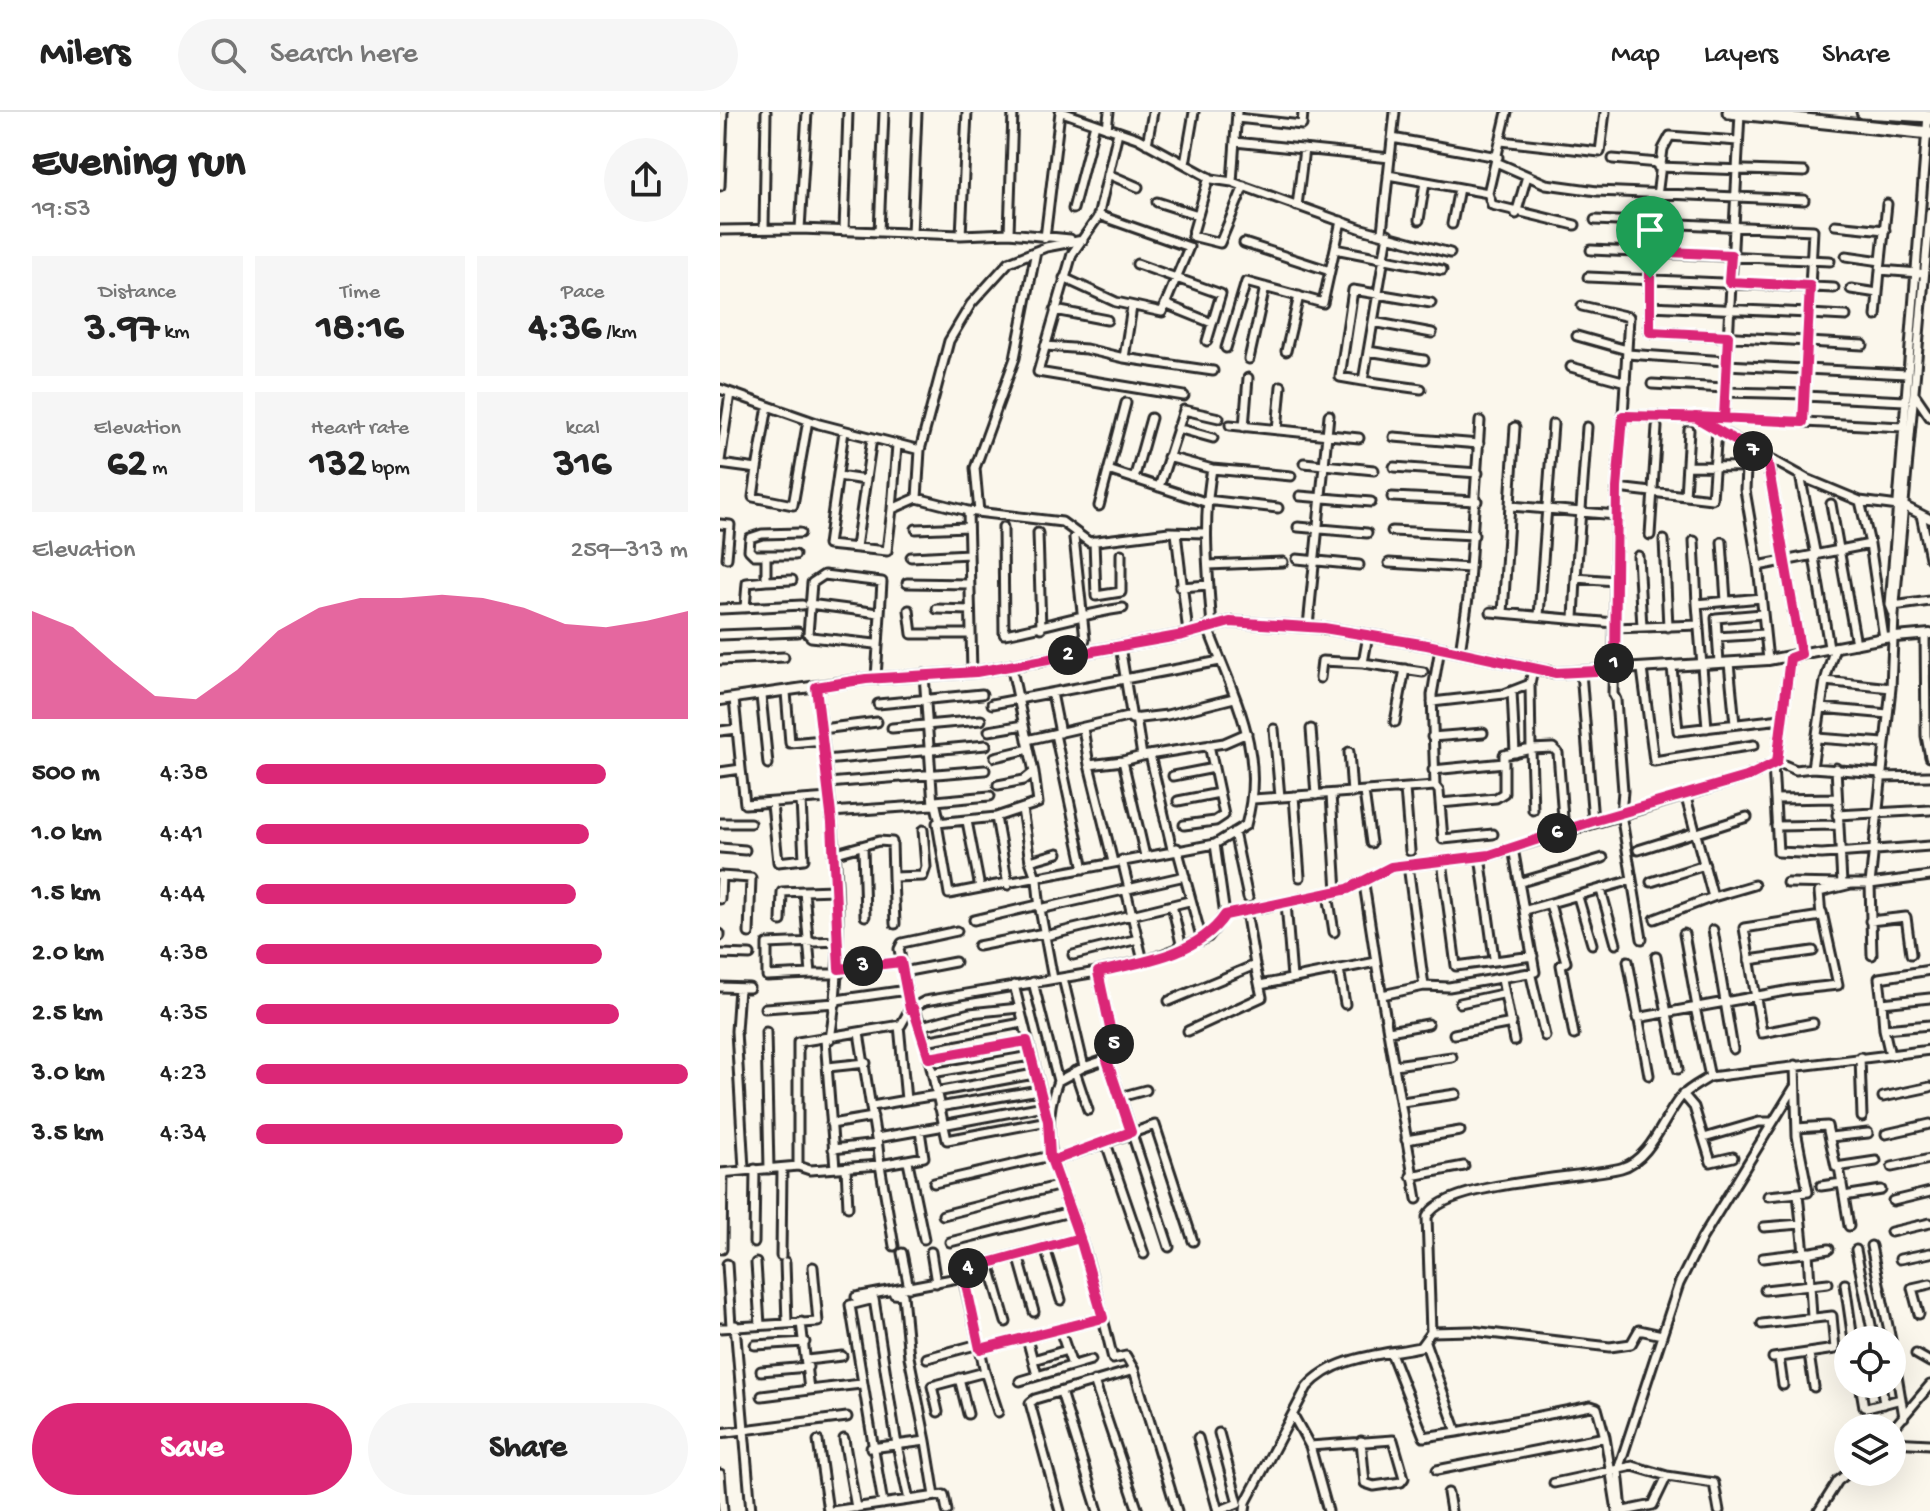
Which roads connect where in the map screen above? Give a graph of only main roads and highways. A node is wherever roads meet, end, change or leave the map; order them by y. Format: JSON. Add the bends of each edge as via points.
{"nodes":[{"id":1,"x":1863,"y":112,"type":"edge"},
{"id":2,"x":1734,"y":113,"type":"edge"},
{"id":3,"x":1928,"y":115,"type":"edge"},
{"id":4,"x":1928,"y":133,"type":"edge"}],
"edges":[{"from":1,"to":3,"type":"main road"},
{"from":2,"to":4,"type":"main road"}]}
